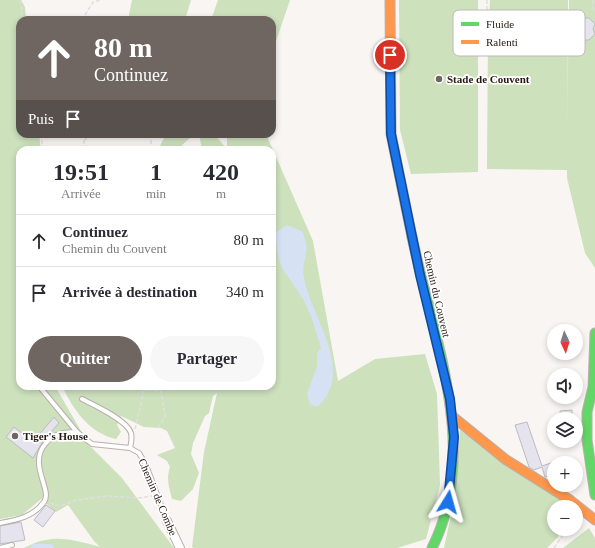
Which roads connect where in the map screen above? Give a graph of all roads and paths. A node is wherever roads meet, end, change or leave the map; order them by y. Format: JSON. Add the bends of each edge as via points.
{"nodes":[{"id":1,"x":21,"y":0,"type":"edge"},
{"id":2,"x":101,"y":0,"type":"edge"},
{"id":3,"x":390,"y":0,"type":"edge"},
{"id":4,"x":487,"y":0,"type":"edge"},
{"id":5,"x":594,"y":0,"type":"edge"},
{"id":6,"x":487,"y":10,"type":"edge"},
{"id":7,"x":592,"y":10,"type":"dead end"},
{"id":8,"x":22,"y":16,"type":"edge"},
{"id":9,"x":84,"y":16,"type":"edge"},
{"id":10,"x":85,"y":138,"type":"edge"},
{"id":11,"x":87,"y":138,"type":"edge"},
{"id":12,"x":85,"y":141,"type":"junction"},
{"id":13,"x":86,"y":146,"type":"edge"},
{"id":14,"x":595,"y":333,"type":"edge"},
{"id":15,"x":42,"y":390,"type":"edge"},
{"id":16,"x":142,"y":390,"type":"edge"},
{"id":17,"x":153,"y":390,"type":"edge"},
{"id":18,"x":82,"y":399,"type":"dead end"},
{"id":19,"x":452,"y":416,"type":"junction"},
{"id":20,"x":158,"y":428,"type":"dead end"},
{"id":21,"x":77,"y":432,"type":"junction"},
{"id":22,"x":131,"y":434,"type":"junction"},
{"id":23,"x":130,"y":448,"type":"junction"},
{"id":24,"x":157,"y":495,"type":"junction"},
{"id":25,"x":595,"y":495,"type":"edge"},
{"id":26,"x":46,"y":499,"type":"junction"},
{"id":27,"x":595,"y":520,"type":"edge"},
{"id":28,"x":167,"y":521,"type":"joint"},
{"id":29,"x":0,"y":523,"type":"edge"},
{"id":30,"x":562,"y":536,"type":"edge"},
{"id":31,"x":12,"y":545,"type":"dead end"},
{"id":32,"x":0,"y":548,"type":"edge"},
{"id":33,"x":180,"y":548,"type":"edge"},
{"id":34,"x":431,"y":548,"type":"edge"},
{"id":35,"x":554,"y":548,"type":"edge"}],
"edges":[{"from":1,"to":8,"type":"path"},
{"from":2,"to":9,"type":"path","via":[[93,2]]},
{"from":3,"to":19,"type":"street","name":"Chemin du Couvent","via":[[391,134]]},
{"from":4,"to":6,"type":"path"},
{"from":5,"to":7,"type":"path"},
{"from":10,"to":12,"type":"path"},
{"from":11,"to":12,"type":"path"},
{"from":12,"to":13,"type":"path"},
{"from":14,"to":25,"type":"street","via":[[593,387],[587,412],[587,440]]},
{"from":15,"to":21,"type":"lane","name":"Chemin de Combe"},
{"from":16,"to":22,"type":"path","via":[[137,427]]},
{"from":17,"to":20,"type":"path","via":[[161,392],[165,416]]},
{"from":18,"to":22,"type":"lane","via":[[115,417],[128,427]]},
{"from":19,"to":27,"type":"street","via":[[523,472],[581,506]]},
{"from":19,"to":34,"type":"street","name":"Chemin du Couvent","via":[[454,437],[450,488],[445,516]]},
{"from":21,"to":23,"type":"lane","name":"Chemin de Combe","via":[[92,444]]},
{"from":21,"to":26,"type":"lane","via":[[54,436],[40,453],[39,464]]},
{"from":22,"to":23,"type":"lane"},
{"from":23,"to":24,"type":"lane","name":"Chemin de Combe","via":[[139,453],[146,465]]},
{"from":24,"to":26,"type":"path","via":[[142,498],[118,496],[83,499],[60,506],[52,505]]},
{"from":24,"to":28,"type":"lane","name":"Chemin de Combe"},
{"from":26,"to":29,"type":"lane","via":[[30,515]]},
{"from":28,"to":33,"type":"street","name":"Chemin de Combe"},
{"from":30,"to":35,"type":"path"},
{"from":31,"to":32,"type":"lane"}]}
